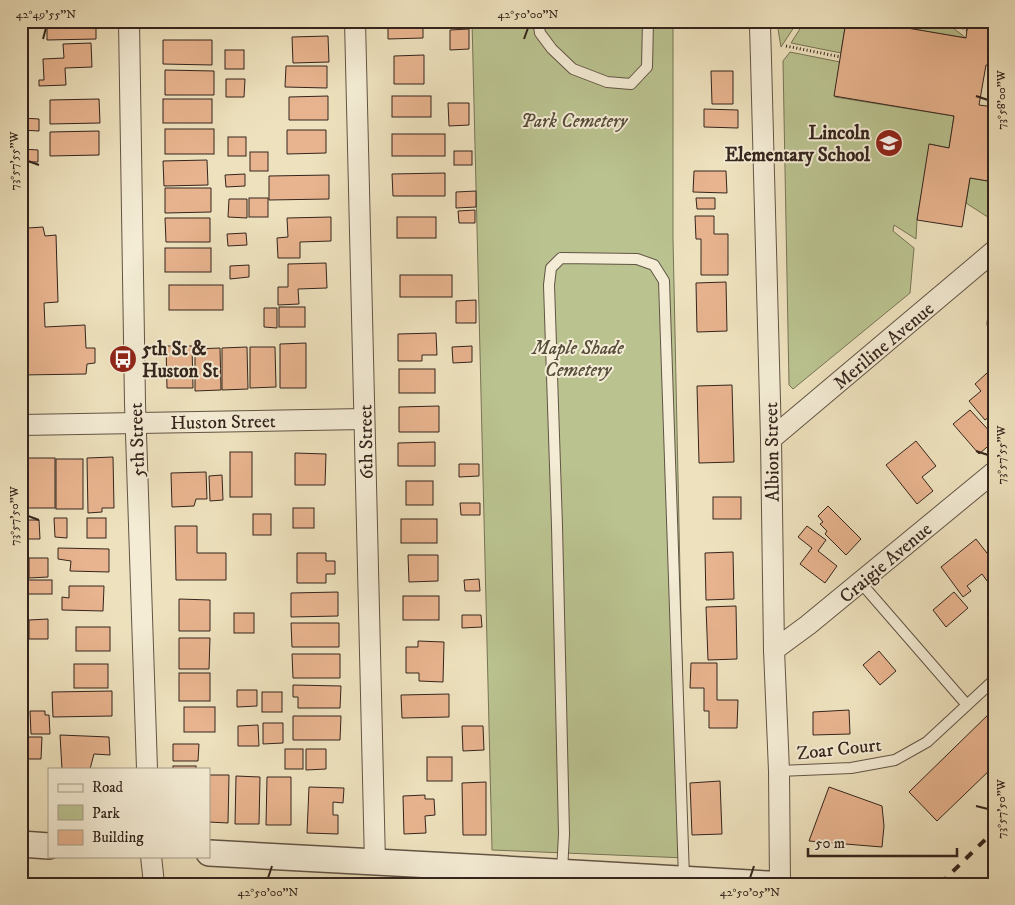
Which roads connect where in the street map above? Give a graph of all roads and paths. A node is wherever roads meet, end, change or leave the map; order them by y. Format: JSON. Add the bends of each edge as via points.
{"nodes":[{"id":1,"x":129,"y":21,"type":"edge"},
{"id":2,"x":356,"y":21,"type":"edge"},
{"id":3,"x":538,"y":21,"type":"edge"},
{"id":4,"x":648,"y":21,"type":"edge"},
{"id":5,"x":761,"y":21,"type":"edge"},
{"id":6,"x":951,"y":21,"type":"edge"},
{"id":7,"x":961,"y":21,"type":"edge"},
{"id":8,"x":963,"y":28,"type":"junction"},
{"id":9,"x":967,"y":30,"type":"dead end"},
{"id":10,"x":786,"y":46,"type":"dead end"},
{"id":11,"x":840,"y":57,"type":"dead end"},
{"id":12,"x":994,"y":251,"type":"edge"},
{"id":13,"x":364,"y":419,"type":"junction"},
{"id":14,"x":135,"y":422,"type":"junction"},
{"id":15,"x":21,"y":425,"type":"edge"},
{"id":16,"x":772,"y":439,"type":"junction"},
{"id":17,"x":994,"y":472,"type":"edge"},
{"id":18,"x":861,"y":583,"type":"junction"},
{"id":19,"x":774,"y":650,"type":"junction"},
{"id":20,"x":994,"y":680,"type":"edge"},
{"id":21,"x":967,"y":705,"type":"junction"},
{"id":22,"x":147,"y":768,"type":"edge"},
{"id":23,"x":779,"y":771,"type":"junction"},
{"id":24,"x":21,"y":844,"type":"edge"},
{"id":25,"x":48,"y":846,"type":"edge"},
{"id":26,"x":210,"y":853,"type":"edge"},
{"id":27,"x":151,"y":858,"type":"edge"},
{"id":28,"x":375,"y":863,"type":"junction"},
{"id":29,"x":562,"y":872,"type":"junction"},
{"id":30,"x":684,"y":878,"type":"junction"},
{"id":31,"x":154,"y":884,"type":"edge"},
{"id":32,"x":768,"y":884,"type":"edge"},
{"id":33,"x":780,"y":884,"type":"edge"}],
"edges":[{"from":1,"to":14,"type":"street","name":"5th Street"},
{"from":2,"to":13,"type":"street","name":"6th Street"},
{"from":3,"to":4,"type":"lane","via":[[540,33],[573,69],[607,82],[632,84],[647,67]]},
{"from":5,"to":16,"type":"street","name":"Albion Street"},
{"from":6,"to":8,"type":"path"},
{"from":7,"to":8,"type":"path"},
{"from":8,"to":9,"type":"path"},
{"from":10,"to":11,"type":"path"},
{"from":12,"to":16,"type":"street","name":"Meriline Avenue"},
{"from":13,"to":14,"type":"street","name":"Huston Street"},
{"from":13,"to":28,"type":"street","name":"6th Street"},
{"from":14,"to":15,"type":"street","name":"Huston Street"},
{"from":14,"to":22,"type":"street","name":"5th Street"},
{"from":16,"to":19,"type":"street","name":"Albion Street"},
{"from":17,"to":18,"type":"street","name":"Craigie Avenue"},
{"from":18,"to":19,"type":"street","name":"Craigie Avenue"},
{"from":18,"to":21,"type":"lane"},
{"from":19,"to":23,"type":"street","name":"Albion Street"},
{"from":20,"to":21,"type":"lane","name":"Zoar Court"},
{"from":21,"to":23,"type":"lane","name":"Zoar Court","via":[[927,742],[895,760],[851,768]]},
{"from":23,"to":33,"type":"street","name":"Albion Street"},
{"from":24,"to":25,"type":"street"},
{"from":26,"to":28,"type":"street"},
{"from":27,"to":31,"type":"street"},
{"from":28,"to":29,"type":"street"},
{"from":29,"to":30,"type":"street"},
{"from":29,"to":30,"type":"lane","via":[[564,824],[551,268],[561,258],[636,259],[654,264],[664,281]]},
{"from":30,"to":32,"type":"street"}]}
